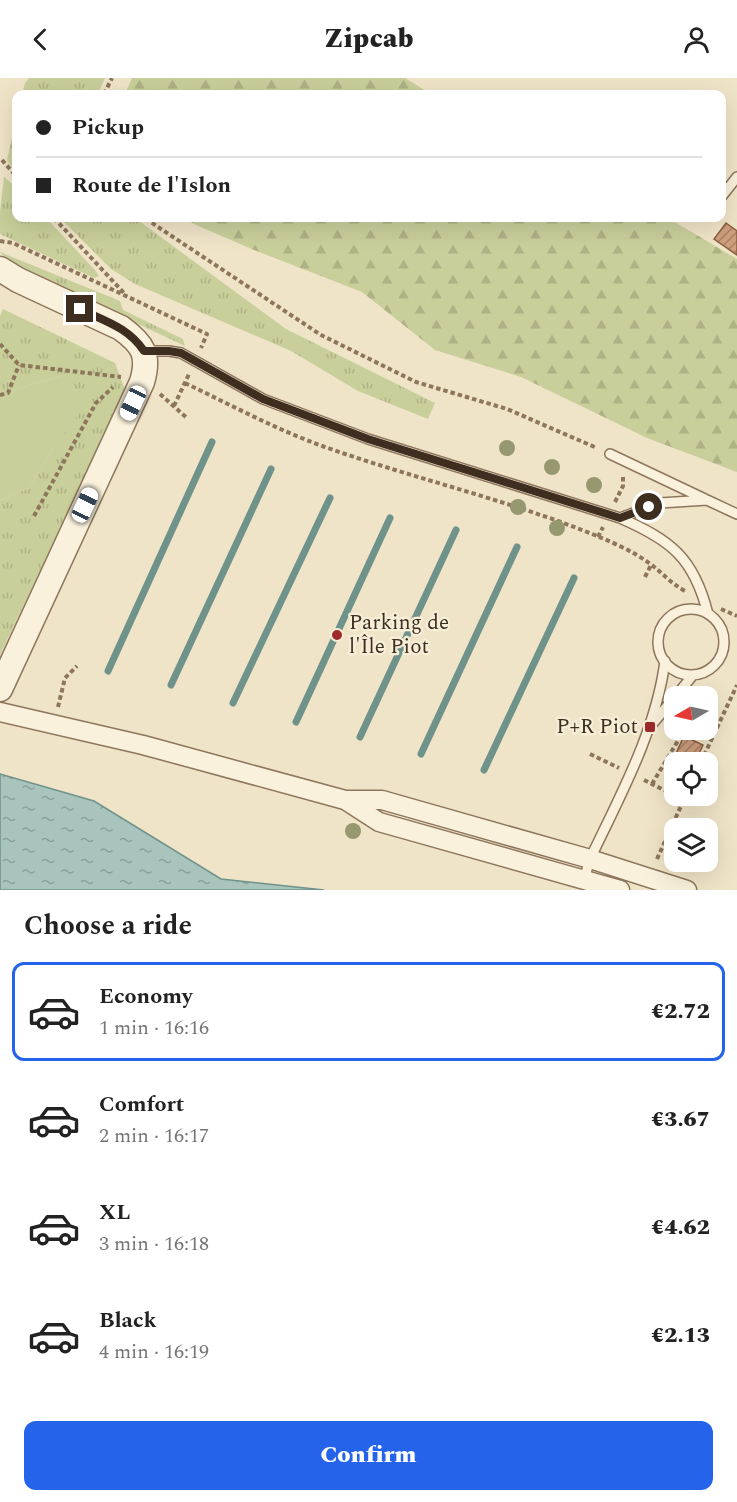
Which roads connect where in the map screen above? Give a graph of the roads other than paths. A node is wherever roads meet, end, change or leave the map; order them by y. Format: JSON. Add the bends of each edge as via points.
{"nodes":[{"id":1,"x":737,"y":177,"type":"edge"},
{"id":2,"x":726,"y":191,"type":"edge"},
{"id":3,"x":6,"y":275,"type":"edge"},
{"id":4,"x":144,"y":351,"type":"junction"},
{"id":5,"x":609,"y":454,"type":"road end"},
{"id":6,"x":707,"y":500,"type":"junction"},
{"id":7,"x":737,"y":514,"type":"edge"},
{"id":8,"x":620,"y":518,"type":"junction"},
{"id":9,"x":708,"y":614,"type":"junction"},
{"id":10,"x":665,"y":661,"type":"junction"},
{"id":11,"x":693,"y":675,"type":"junction"},
{"id":12,"x":684,"y":686,"type":"edge"},
{"id":13,"x":0,"y":689,"type":"edge"},
{"id":14,"x":664,"y":710,"type":"edge"},
{"id":15,"x":0,"y":712,"type":"edge"},
{"id":16,"x":650,"y":727,"type":"junction"},
{"id":17,"x":345,"y":800,"type":"junction"},
{"id":18,"x":590,"y":859,"type":"junction"},
{"id":19,"x":584,"y":880,"type":"junction"},
{"id":20,"x":620,"y":890,"type":"edge"},
{"id":21,"x":687,"y":890,"type":"edge"}],
"edges":[{"from":1,"to":2,"type":"lane"},
{"from":3,"to":4,"type":"street","via":[[121,328]]},
{"from":4,"to":8,"type":"lane","via":[[181,353],[263,399],[357,435]]},
{"from":4,"to":13,"type":"street","via":[[146,367],[142,382]]},
{"from":5,"to":6,"type":"lane"},
{"from":6,"to":7,"type":"lane"},
{"from":6,"to":8,"type":"lane","via":[[660,503]]},
{"from":8,"to":9,"type":"lane","via":[[656,535],[685,559]]},
{"from":9,"to":10,"type":"lane","via":[[686,609],[668,619],[659,640]]},
{"from":9,"to":11,"type":"lane","via":[[721,629],[724,650],[713,667]]},
{"from":10,"to":11,"type":"lane","via":[[673,669]]},
{"from":10,"to":16,"type":"lane"},
{"from":11,"to":12,"type":"lane"},
{"from":14,"to":16,"type":"lane"},
{"from":15,"to":17,"type":"street","via":[[143,745]]},
{"from":16,"to":18,"type":"lane"},
{"from":17,"to":18,"type":"street","via":[[382,800]]},
{"from":17,"to":19,"type":"street","via":[[379,822]]},
{"from":18,"to":19,"type":"lane"},
{"from":18,"to":21,"type":"street"},
{"from":19,"to":20,"type":"street"}]}
